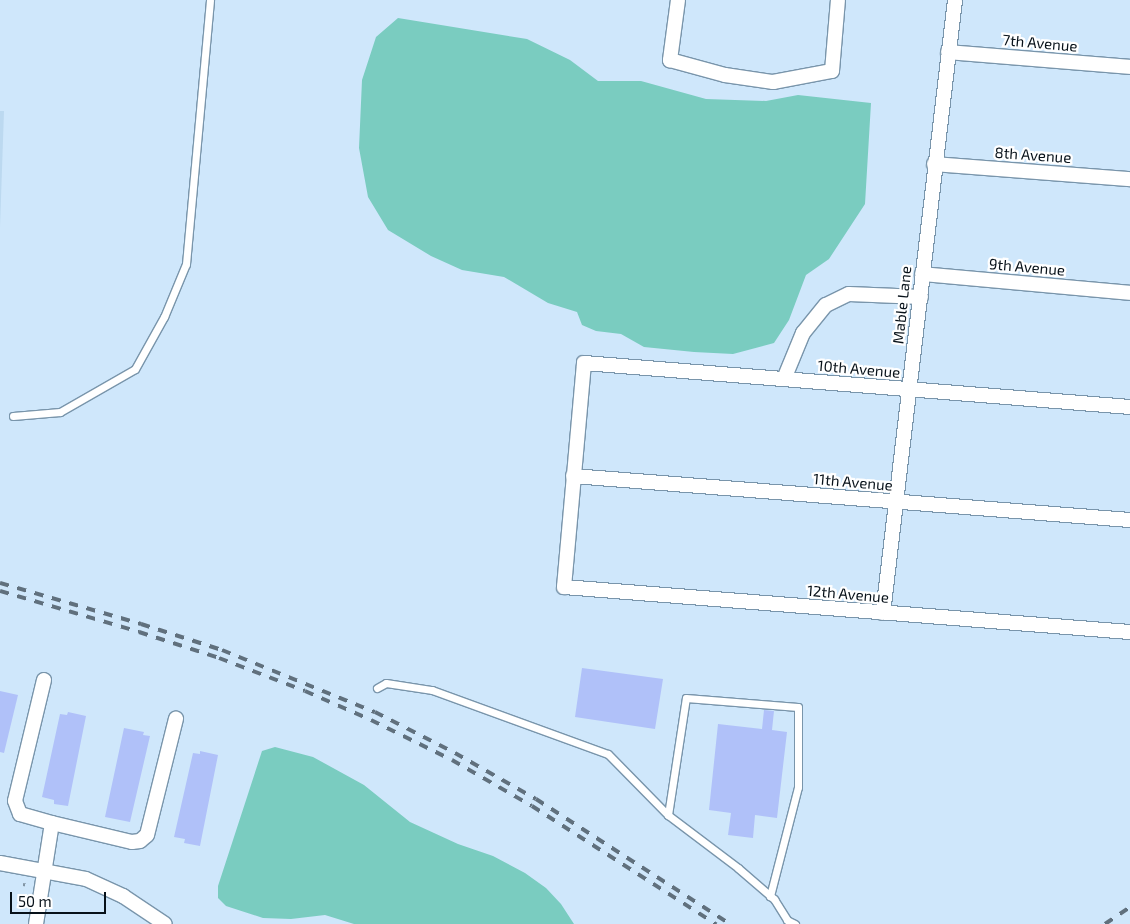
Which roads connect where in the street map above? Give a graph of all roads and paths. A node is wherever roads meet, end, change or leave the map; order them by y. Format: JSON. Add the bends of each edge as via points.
{"nodes":[{"id":1,"x":210,"y":0,"type":"edge"},
{"id":2,"x":678,"y":0,"type":"edge"},
{"id":3,"x":838,"y":0,"type":"edge"},
{"id":4,"x":955,"y":0,"type":"edge"},
{"id":5,"x":948,"y":52,"type":"junction"},
{"id":6,"x":1130,"y":67,"type":"edge"},
{"id":7,"x":934,"y":164,"type":"junction"},
{"id":8,"x":1130,"y":179,"type":"edge"},
{"id":9,"x":922,"y":274,"type":"junction"},
{"id":10,"x":1130,"y":293,"type":"edge"},
{"id":11,"x":921,"y":297,"type":"junction"},
{"id":12,"x":784,"y":379,"type":"junction"},
{"id":13,"x":908,"y":390,"type":"junction"},
{"id":14,"x":1130,"y":407,"type":"edge"},
{"id":15,"x":13,"y":416,"type":"dead end"},
{"id":16,"x":573,"y":476,"type":"junction"},
{"id":17,"x":894,"y":501,"type":"junction"},
{"id":18,"x":1130,"y":520,"type":"edge"},
{"id":19,"x":883,"y":613,"type":"junction"},
{"id":20,"x":1130,"y":632,"type":"edge"},
{"id":21,"x":44,"y":680,"type":"dead end"},
{"id":22,"x":376,"y":688,"type":"dead end"},
{"id":23,"x":176,"y":719,"type":"dead end"},
{"id":24,"x":668,"y":815,"type":"junction"},
{"id":25,"x":52,"y":823,"type":"junction"},
{"id":26,"x":0,"y":863,"type":"edge"},
{"id":27,"x":44,"y":872,"type":"junction"},
{"id":28,"x":770,"y":896,"type":"junction"},
{"id":29,"x":36,"y":924,"type":"edge"},
{"id":30,"x":165,"y":924,"type":"edge"},
{"id":31,"x":795,"y":924,"type":"edge"}],
"edges":[{"from":1,"to":15,"type":"lane","via":[[186,264],[164,317],[135,369],[60,412]]},
{"from":2,"to":3,"type":"street","via":[[670,60],[773,82],[832,71]]},
{"from":4,"to":5,"type":"street","name":"Mable Lane"},
{"from":5,"to":6,"type":"street","name":"7th Avenue"},
{"from":5,"to":7,"type":"street","name":"Mable Lane"},
{"from":7,"to":8,"type":"street","name":"8th Avenue"},
{"from":7,"to":9,"type":"street","name":"Mable Lane"},
{"from":9,"to":10,"type":"street","name":"9th Avenue"},
{"from":9,"to":11,"type":"street","name":"Mable Lane"},
{"from":11,"to":12,"type":"street","via":[[849,294],[826,305],[803,333]]},
{"from":11,"to":13,"type":"street","name":"Mable Lane"},
{"from":12,"to":13,"type":"street","name":"10th Avenue"},
{"from":12,"to":16,"type":"street","name":"10th Avenue","via":[[584,362]]},
{"from":13,"to":14,"type":"street","name":"10th Avenue"},
{"from":13,"to":17,"type":"street","name":"Mable Lane"},
{"from":16,"to":17,"type":"street","name":"11th Avenue"},
{"from":16,"to":19,"type":"street","name":"12th Avenue","via":[[564,587]]},
{"from":17,"to":18,"type":"street","name":"11th Avenue"},
{"from":17,"to":19,"type":"street","name":"Mable Lane"},
{"from":19,"to":20,"type":"street","name":"12th Avenue"},
{"from":21,"to":25,"type":"street","via":[[15,801],[16,809],[25,817]]},
{"from":22,"to":24,"type":"lane","via":[[386,684],[432,690],[608,754]]},
{"from":23,"to":25,"type":"street","via":[[147,835],[140,841],[132,842]]},
{"from":24,"to":28,"type":"lane"},
{"from":24,"to":28,"type":"lane","via":[[686,698],[798,707],[798,787]]},
{"from":25,"to":27,"type":"street"},
{"from":26,"to":27,"type":"street"},
{"from":27,"to":29,"type":"street"},
{"from":27,"to":30,"type":"street","via":[[86,879],[123,896]]},
{"from":28,"to":31,"type":"lane","via":[[787,920]]}]}
